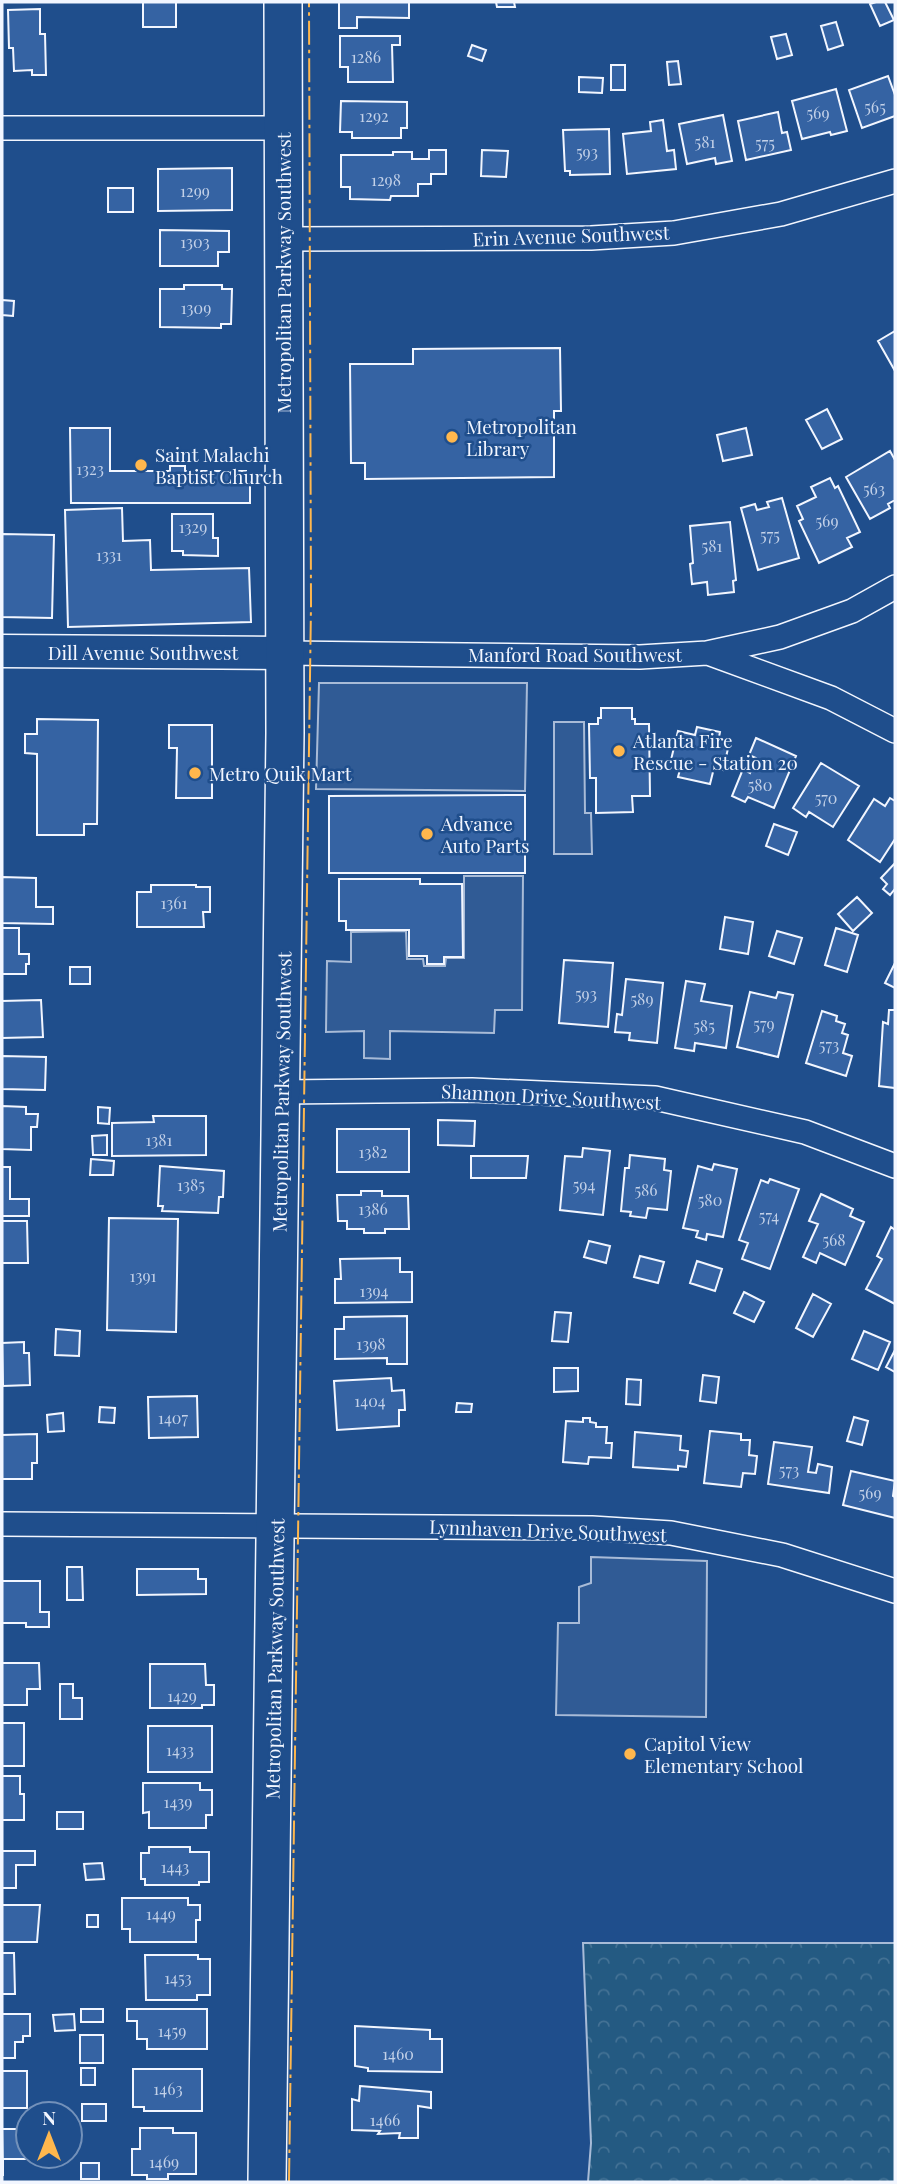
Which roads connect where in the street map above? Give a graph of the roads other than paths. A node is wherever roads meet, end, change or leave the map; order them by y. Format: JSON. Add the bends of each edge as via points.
{"nodes":[{"id":1,"x":283,"y":2,"type":"edge"},
{"id":2,"x":2,"y":128,"type":"edge"},
{"id":3,"x":283,"y":128,"type":"junction"},
{"id":4,"x":895,"y":181,"type":"edge"},
{"id":5,"x":283,"y":239,"type":"junction"},
{"id":6,"x":895,"y":587,"type":"edge"},
{"id":7,"x":2,"y":651,"type":"edge"},
{"id":8,"x":285,"y":653,"type":"junction"},
{"id":9,"x":707,"y":653,"type":"junction"},
{"id":10,"x":895,"y":731,"type":"edge"},
{"id":11,"x":282,"y":1091,"type":"junction"},
{"id":12,"x":895,"y":1166,"type":"edge"},
{"id":13,"x":2,"y":1524,"type":"edge"},
{"id":14,"x":276,"y":1526,"type":"junction"},
{"id":15,"x":895,"y":1591,"type":"edge"},
{"id":16,"x":267,"y":2182,"type":"edge"}],
"edges":[{"from":1,"to":3,"type":"main road","name":"Metropolitan Parkway Southwest"},
{"from":2,"to":3,"type":"street"},
{"from":3,"to":5,"type":"main road","name":"Metropolitan Parkway Southwest"},
{"from":4,"to":5,"type":"street","name":"Erin Avenue Southwest","via":[[781,214],[674,233],[591,238]]},
{"from":5,"to":8,"type":"main road","name":"Metropolitan Parkway Southwest"},
{"from":6,"to":9,"type":"street","name":"Manford Road Southwest","via":[[852,611],[780,637]]},
{"from":7,"to":8,"type":"main road","name":"Dill Avenue Southwest"},
{"from":8,"to":9,"type":"street","name":"Manford Road Southwest","via":[[640,657]]},
{"from":8,"to":11,"type":"main road","name":"Metropolitan Parkway Southwest"},
{"from":9,"to":10,"type":"street","via":[[831,698]]},
{"from":11,"to":12,"type":"street","name":"Shannon Drive Southwest","via":[[472,1090],[655,1098],[805,1132]]},
{"from":11,"to":14,"type":"main road","name":"Metropolitan Parkway Southwest"},
{"from":13,"to":14,"type":"street","name":"Lynnhaven Drive Southwest"},
{"from":14,"to":15,"type":"street","name":"Lynnhaven Drive Southwest","via":[[592,1528],[671,1533],[782,1555]]},
{"from":14,"to":16,"type":"main road","name":"Metropolitan Parkway Southwest"}]}
